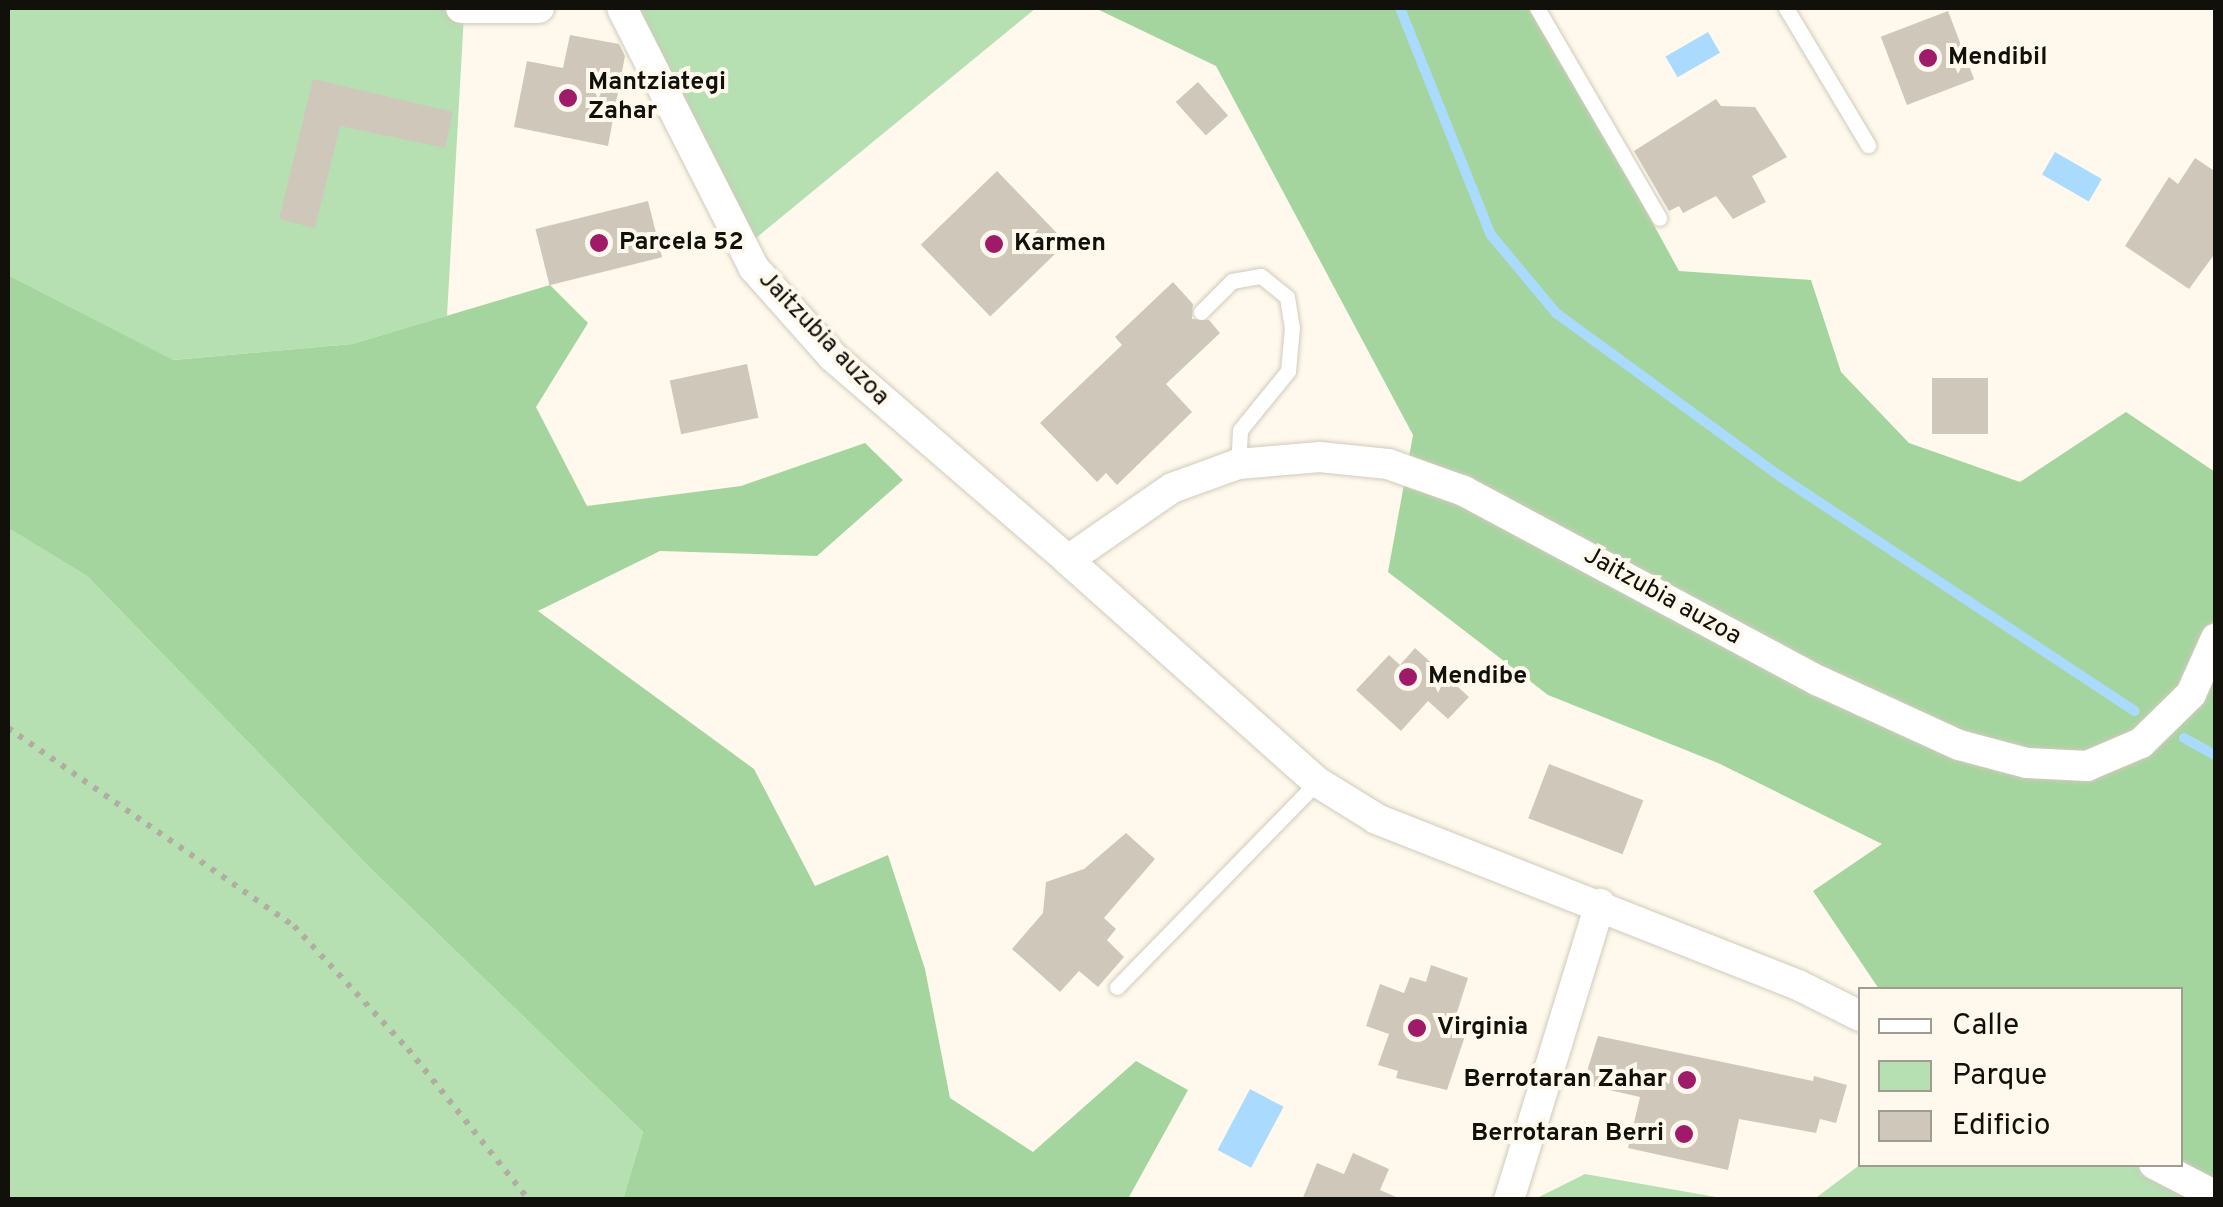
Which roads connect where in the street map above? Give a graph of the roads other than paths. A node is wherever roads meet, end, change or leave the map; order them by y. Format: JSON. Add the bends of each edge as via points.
{"nodes":[{"id":1,"x":461,"y":8,"type":"edge"},
{"id":2,"x":539,"y":8,"type":"edge"},
{"id":3,"x":622,"y":8,"type":"edge"},
{"id":4,"x":1537,"y":8,"type":"edge"},
{"id":5,"x":1786,"y":8,"type":"edge"},
{"id":6,"x":1868,"y":145,"type":"dead end"},
{"id":7,"x":1659,"y":218,"type":"dead end"},
{"id":8,"x":1200,"y":312,"type":"dead end"},
{"id":9,"x":1238,"y":464,"type":"junction"},
{"id":10,"x":1068,"y":560,"type":"junction"},
{"id":11,"x":2216,"y":638,"type":"edge"},
{"id":12,"x":1317,"y":782,"type":"junction"},
{"id":13,"x":1600,"y":904,"type":"junction"},
{"id":14,"x":1118,"y":987,"type":"dead end"},
{"id":15,"x":1858,"y":1015,"type":"edge"},
{"id":16,"x":2167,"y":1180,"type":"edge"},
{"id":17,"x":2216,"y":1196,"type":"edge"},
{"id":18,"x":1509,"y":1200,"type":"edge"}],
"edges":[{"from":1,"to":2,"type":"street"},
{"from":3,"to":10,"type":"street","name":"Jaitzubia auzoa","via":[[754,268],[833,357]]},
{"from":4,"to":7,"type":"lane"},
{"from":5,"to":6,"type":"lane"},
{"from":8,"to":9,"type":"lane","via":[[1232,281],[1246,278],[1261,276],[1287,297],[1288,371],[1240,430]]},
{"from":9,"to":10,"type":"street","name":"Jaitzubia auzoa","via":[[1172,488]]},
{"from":9,"to":11,"type":"street","name":"Jaitzubia auzoa","via":[[1320,457],[1388,464],[1464,491],[1819,681],[1958,745],[2027,763],[2087,766],[2141,743],[2190,694]]},
{"from":10,"to":12,"type":"street","name":"Jaitzubia auzoa"},
{"from":12,"to":13,"type":"street","name":"Jaitzubia auzoa","via":[[1377,819]]},
{"from":12,"to":14,"type":"lane"},
{"from":13,"to":15,"type":"street","name":"Jaitzubia auzoa"},
{"from":13,"to":18,"type":"street"},
{"from":16,"to":17,"type":"street"}]}
